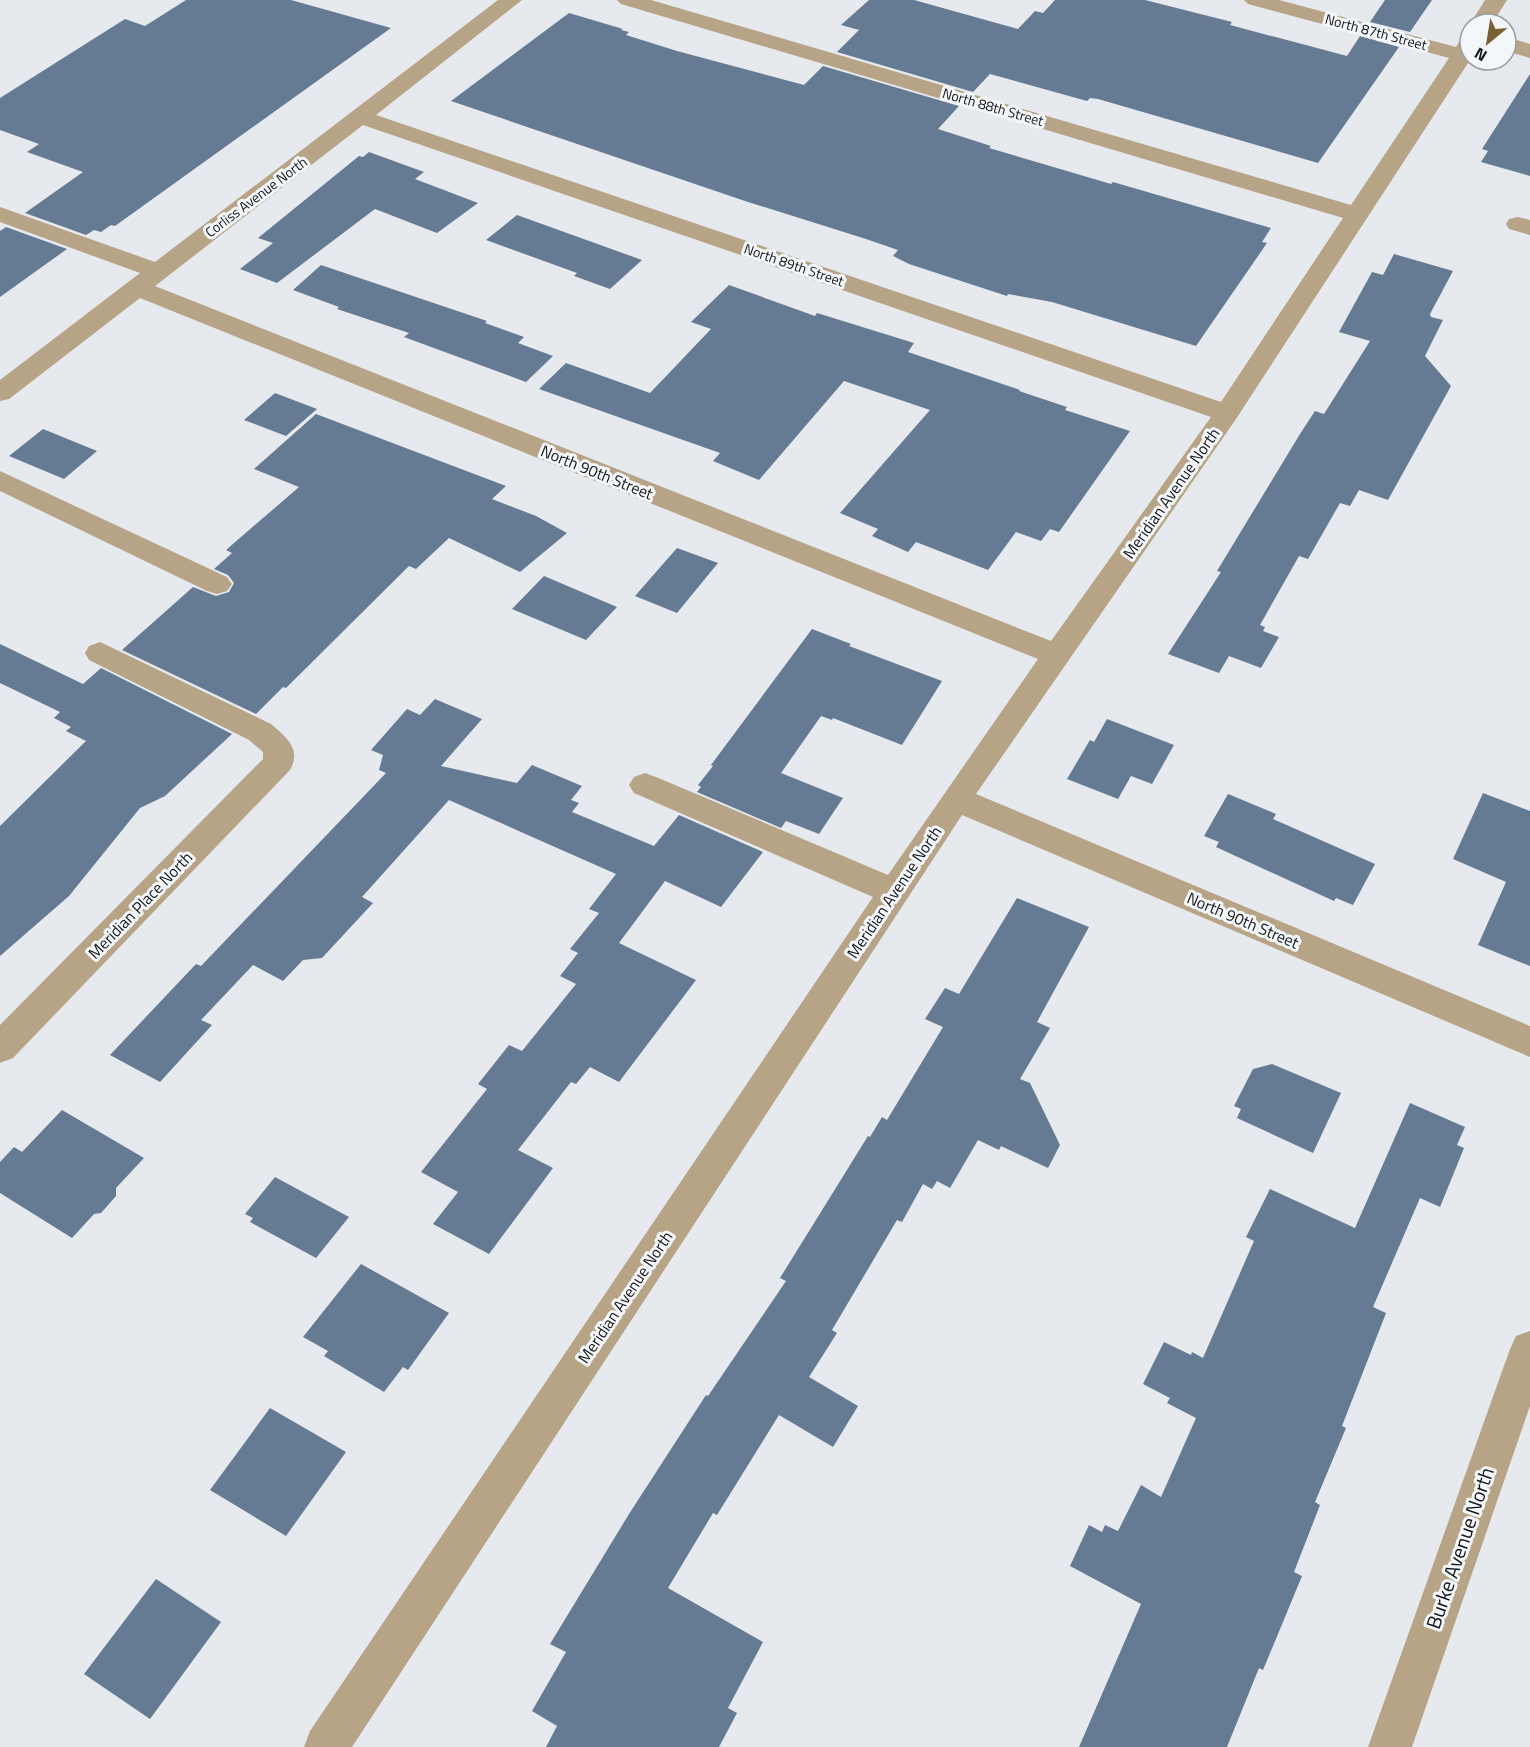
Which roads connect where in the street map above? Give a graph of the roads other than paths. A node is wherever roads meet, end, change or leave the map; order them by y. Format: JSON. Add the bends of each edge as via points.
{"nodes":[{"id":1,"x":511,"y":0,"type":"edge"},
{"id":2,"x":628,"y":0,"type":"edge"},
{"id":3,"x":1255,"y":0,"type":"edge"},
{"id":4,"x":1458,"y":47,"type":"edge"},
{"id":5,"x":1458,"y":61,"type":"edge"},
{"id":6,"x":361,"y":117,"type":"junction"},
{"id":7,"x":0,"y":214,"type":"edge"},
{"id":8,"x":1358,"y":214,"type":"junction"},
{"id":9,"x":148,"y":280,"type":"junction"},
{"id":10,"x":0,"y":393,"type":"edge"},
{"id":11,"x":1227,"y":413,"type":"junction"},
{"id":12,"x":0,"y":480,"type":"edge"},
{"id":13,"x":217,"y":584,"type":"dead end"},
{"id":14,"x":100,"y":653,"type":"dead end"},
{"id":15,"x":1056,"y":655,"type":"junction"},
{"id":16,"x":645,"y":785,"type":"dead end"},
{"id":17,"x":956,"y":799,"type":"junction"},
{"id":18,"x":894,"y":892,"type":"junction"},
{"id":19,"x":1530,"y":1042,"type":"edge"},
{"id":20,"x":0,"y":1048,"type":"edge"},
{"id":21,"x":1530,"y":1349,"type":"edge"},
{"id":22,"x":326,"y":1747,"type":"edge"},
{"id":23,"x":1390,"y":1747,"type":"edge"}],
"edges":[{"from":1,"to":6,"type":"street","name":"Corliss Avenue North"},
{"from":2,"to":8,"type":"street","name":"North 88th Street"},
{"from":3,"to":4,"type":"street","name":"North 87th Street"},
{"from":5,"to":8,"type":"street","name":"Meridian Avenue North"},
{"from":6,"to":9,"type":"street","name":"Corliss Avenue North"},
{"from":6,"to":11,"type":"street","name":"North 89th Street"},
{"from":7,"to":9,"type":"street","name":"North 90th Street"},
{"from":8,"to":11,"type":"street","name":"Meridian Avenue North"},
{"from":9,"to":10,"type":"street","name":"Corliss Avenue North"},
{"from":9,"to":15,"type":"street","name":"North 90th Street"},
{"from":11,"to":15,"type":"street","name":"Meridian Avenue North"},
{"from":12,"to":13,"type":"street"},
{"from":14,"to":20,"type":"street","name":"Meridian Place North","via":[[260,732],[278,748],[279,762]]},
{"from":15,"to":17,"type":"street","name":"Meridian Avenue North"},
{"from":16,"to":18,"type":"street"},
{"from":17,"to":18,"type":"street","name":"Meridian Avenue North"},
{"from":17,"to":19,"type":"street","name":"North 90th Street"},
{"from":18,"to":22,"type":"street","name":"Meridian Avenue North"},
{"from":21,"to":23,"type":"street","name":"Burke Avenue North"}]}
